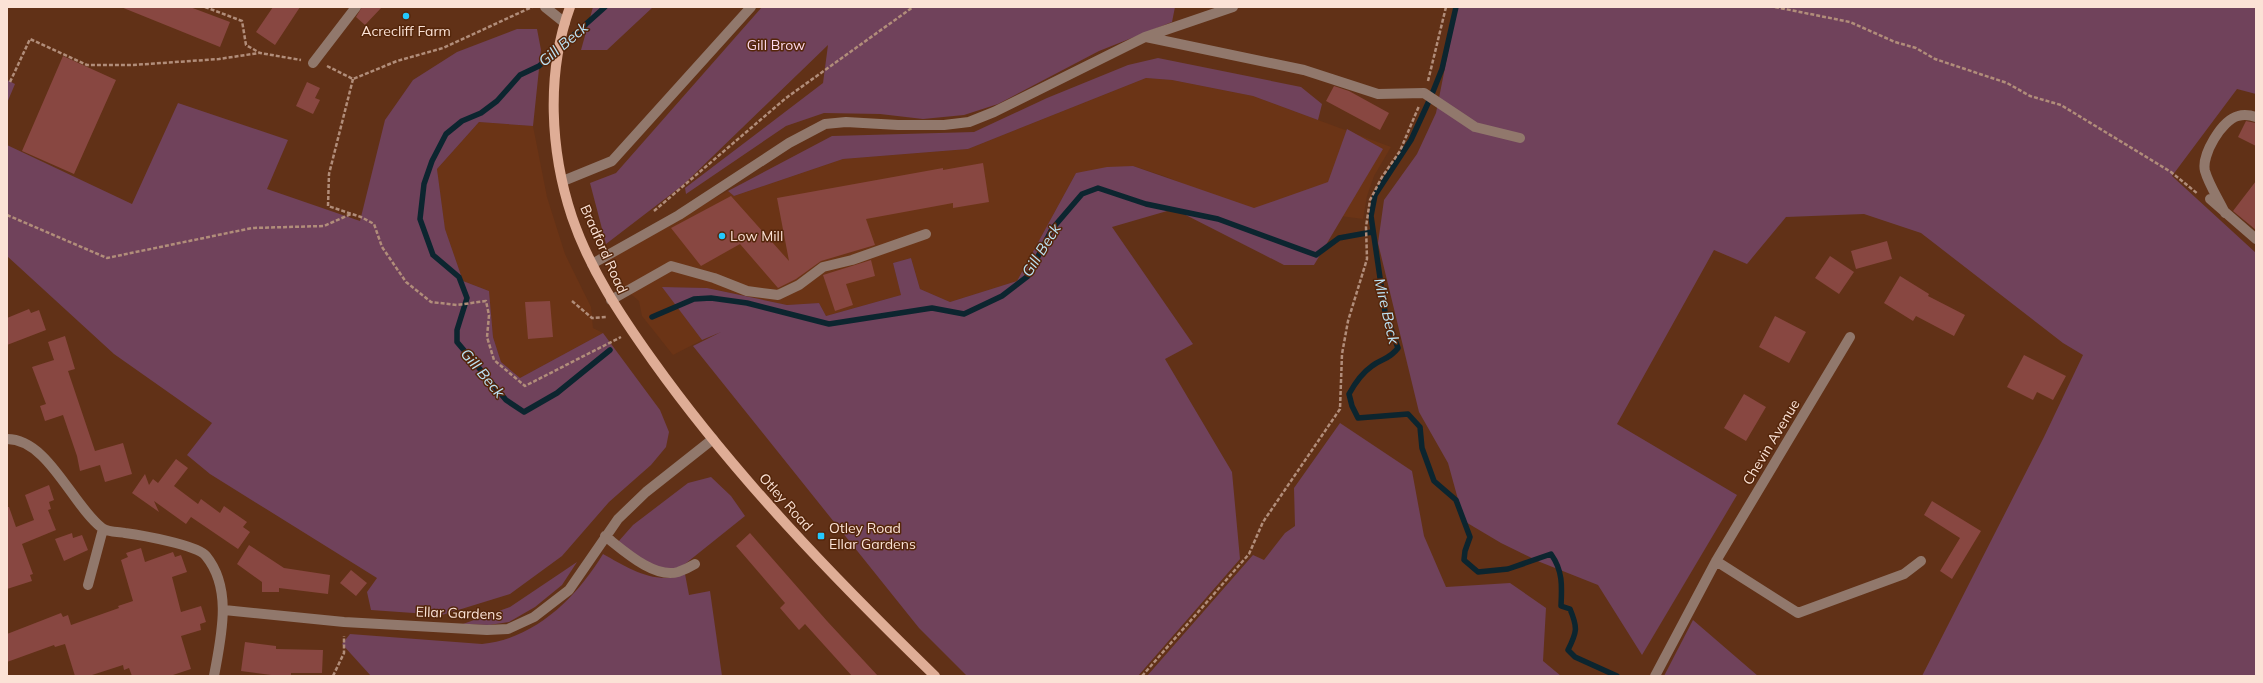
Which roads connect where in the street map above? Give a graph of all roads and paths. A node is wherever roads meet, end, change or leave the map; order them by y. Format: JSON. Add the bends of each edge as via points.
{"nodes":[{"id":1,"x":205,"y":7,"type":"edge"},
{"id":2,"x":356,"y":7,"type":"edge"},
{"id":3,"x":533,"y":7,"type":"edge"},
{"id":4,"x":545,"y":7,"type":"edge"},
{"id":5,"x":570,"y":7,"type":"edge"},
{"id":6,"x":751,"y":7,"type":"edge"},
{"id":7,"x":913,"y":7,"type":"edge"},
{"id":8,"x":1233,"y":7,"type":"edge"},
{"id":9,"x":1775,"y":7,"type":"edge"},
{"id":10,"x":564,"y":22,"type":"junction"},
{"id":11,"x":1145,"y":37,"type":"junction"},
{"id":12,"x":260,"y":53,"type":"junction"},
{"id":13,"x":313,"y":63,"type":"junction"},
{"id":14,"x":353,"y":79,"type":"junction"},
{"id":15,"x":10,"y":82,"type":"dead end"},
{"id":16,"x":2256,"y":117,"type":"edge"},
{"id":17,"x":1520,"y":138,"type":"dead end"},
{"id":18,"x":1400,"y":151,"type":"dead end"},
{"id":19,"x":563,"y":181,"type":"junction"},
{"id":20,"x":2206,"y":199,"type":"joint"},
{"id":21,"x":651,"y":213,"type":"dead end"},
{"id":22,"x":2225,"y":213,"type":"junction"},
{"id":23,"x":351,"y":214,"type":"junction"},
{"id":24,"x":7,"y":216,"type":"edge"},
{"id":25,"x":926,"y":234,"type":"dead end"},
{"id":26,"x":2256,"y":239,"type":"edge"},
{"id":27,"x":592,"y":264,"type":"junction"},
{"id":28,"x":610,"y":300,"type":"junction"},
{"id":29,"x":572,"y":301,"type":"dead end"},
{"id":30,"x":621,"y":315,"type":"junction"},
{"id":31,"x":632,"y":332,"type":"junction"},
{"id":32,"x":1850,"y":337,"type":"dead end"},
{"id":33,"x":7,"y":439,"type":"edge"},
{"id":34,"x":713,"y":439,"type":"junction"},
{"id":35,"x":103,"y":529,"type":"junction"},
{"id":36,"x":605,"y":536,"type":"junction"},
{"id":37,"x":1716,"y":561,"type":"junction"},
{"id":38,"x":1921,"y":561,"type":"dead end"},
{"id":39,"x":695,"y":564,"type":"dead end"},
{"id":40,"x":88,"y":585,"type":"dead end"},
{"id":41,"x":224,"y":610,"type":"junction"},
{"id":42,"x":344,"y":622,"type":"junction"},
{"id":43,"x":214,"y":676,"type":"edge"},
{"id":44,"x":333,"y":676,"type":"edge"},
{"id":45,"x":935,"y":676,"type":"edge"},
{"id":46,"x":1142,"y":676,"type":"edge"},
{"id":47,"x":1655,"y":676,"type":"edge"}],
"edges":[{"from":1,"to":12,"type":"path","via":[[242,21],[246,45]]},
{"from":2,"to":13,"type":"street"},
{"from":3,"to":14,"type":"path","via":[[443,48],[397,61]]},
{"from":4,"to":10,"type":"street"},
{"from":5,"to":10,"type":"main road","name":"Bradford Road"},
{"from":6,"to":19,"type":"street","via":[[612,162]]},
{"from":7,"to":21,"type":"path","via":[[786,98]]},
{"from":8,"to":11,"type":"street"},
{"from":9,"to":20,"type":"path","via":[[1850,22],[1895,42],[1916,48],[1935,59],[2007,83],[2030,96],[2061,105],[2171,172]]},
{"from":10,"to":19,"type":"main road","name":"Bradford Road","via":[[557,51],[555,114]]},
{"from":11,"to":17,"type":"street","via":[[1304,70],[1378,94],[1424,92],[1475,127]]},
{"from":11,"to":27,"type":"street","via":[[969,122],[936,125],[846,122],[825,124],[789,143],[680,215]]},
{"from":12,"to":13,"type":"path"},
{"from":12,"to":15,"type":"path","via":[[219,59],[132,65],[86,65],[30,38]]},
{"from":13,"to":14,"type":"path","via":[[325,65]]},
{"from":14,"to":23,"type":"path","via":[[330,174],[328,206]]},
{"from":16,"to":22,"type":"street","via":[[2248,114],[2230,120],[2210,145],[2206,157],[2205,170]]},
{"from":18,"to":46,"type":"path","via":[[1370,200],[1366,227],[1367,259],[1348,321],[1342,354],[1340,409],[1263,522],[1249,554]]},
{"from":19,"to":27,"type":"main road","name":"Bradford Road","via":[[572,217]]},
{"from":20,"to":22,"type":"street"},
{"from":22,"to":26,"type":"street"},
{"from":23,"to":24,"type":"path","via":[[324,226],[252,228],[107,258]]},
{"from":23,"to":31,"type":"path","via":[[374,224],[382,246],[406,282],[431,302],[457,306],[486,301],[489,315],[487,337],[494,360],[525,386]]},
{"from":25,"to":28,"type":"street","via":[[852,260],[823,267],[799,285],[778,295],[747,292],[714,278],[671,266]]},
{"from":27,"to":28,"type":"main road","name":"Bradford Road"},
{"from":28,"to":30,"type":"main road","name":"Bradford Road"},
{"from":29,"to":30,"type":"path","via":[[592,318]]},
{"from":30,"to":31,"type":"main road","name":"Bradford Road"},
{"from":31,"to":34,"type":"main road","name":"Otley Road"},
{"from":32,"to":37,"type":"street","name":"Chevin Avenue"},
{"from":33,"to":35,"type":"street","via":[[14,439],[34,450],[53,465],[76,502]]},
{"from":34,"to":36,"type":"street","name":"Ellar Gardens","via":[[646,492],[618,519]]},
{"from":34,"to":45,"type":"main road","name":"Otley Road","via":[[847,591]]},
{"from":35,"to":40,"type":"street"},
{"from":35,"to":41,"type":"street","via":[[146,536],[206,554],[220,578]]},
{"from":36,"to":39,"type":"street","via":[[630,557],[652,570],[677,573]]},
{"from":36,"to":42,"type":"street","name":"Ellar Gardens","via":[[568,590],[534,616],[508,629]]},
{"from":37,"to":38,"type":"street","via":[[1798,613],[1904,574]]},
{"from":37,"to":47,"type":"street","name":"Chevin Avenue"},
{"from":41,"to":42,"type":"street","name":"Ellar Gardens"},
{"from":41,"to":43,"type":"street"},
{"from":42,"to":44,"type":"path","via":[[344,653]]}]}
